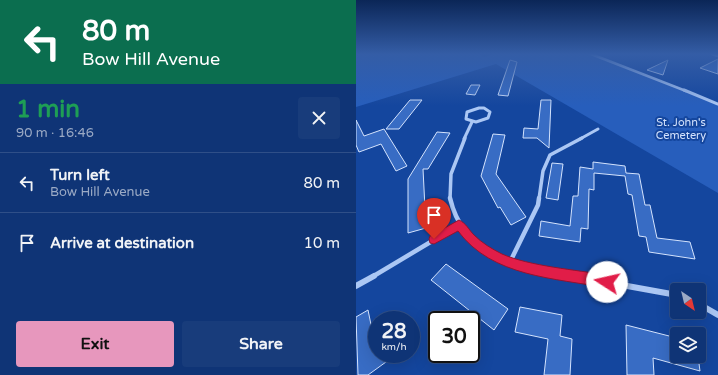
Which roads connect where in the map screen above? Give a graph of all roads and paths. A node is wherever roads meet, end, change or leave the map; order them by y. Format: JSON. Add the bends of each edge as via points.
{"nodes":[{"id":1,"x":635,"y":72,"type":"edge"},
{"id":2,"x":718,"y":104,"type":"edge"},
{"id":3,"x":472,"y":122,"type":"junction"},
{"id":4,"x":598,"y":129,"type":"dead end"},
{"id":5,"x":459,"y":225,"type":"junction"},
{"id":6,"x":510,"y":262,"type":"junction"},
{"id":7,"x":356,"y":286,"type":"edge"},
{"id":8,"x":670,"y":294,"type":"edge"},
{"id":9,"x":706,"y":308,"type":"edge"},
{"id":10,"x":718,"y":315,"type":"edge"}],
"edges":[{"from":1,"to":2,"type":"street"},
{"from":3,"to":3,"type":"street","via":[[485,120],[490,112],[484,108],[471,110],[465,116]]},
{"from":3,"to":5,"type":"street","via":[[449,183],[452,211]]},
{"from":4,"to":6,"type":"street","via":[[550,155],[543,171],[538,205]]},
{"from":5,"to":6,"type":"street","via":[[482,249]]},
{"from":5,"to":7,"type":"street"},
{"from":6,"to":8,"type":"street"},
{"from":9,"to":10,"type":"street"}]}
